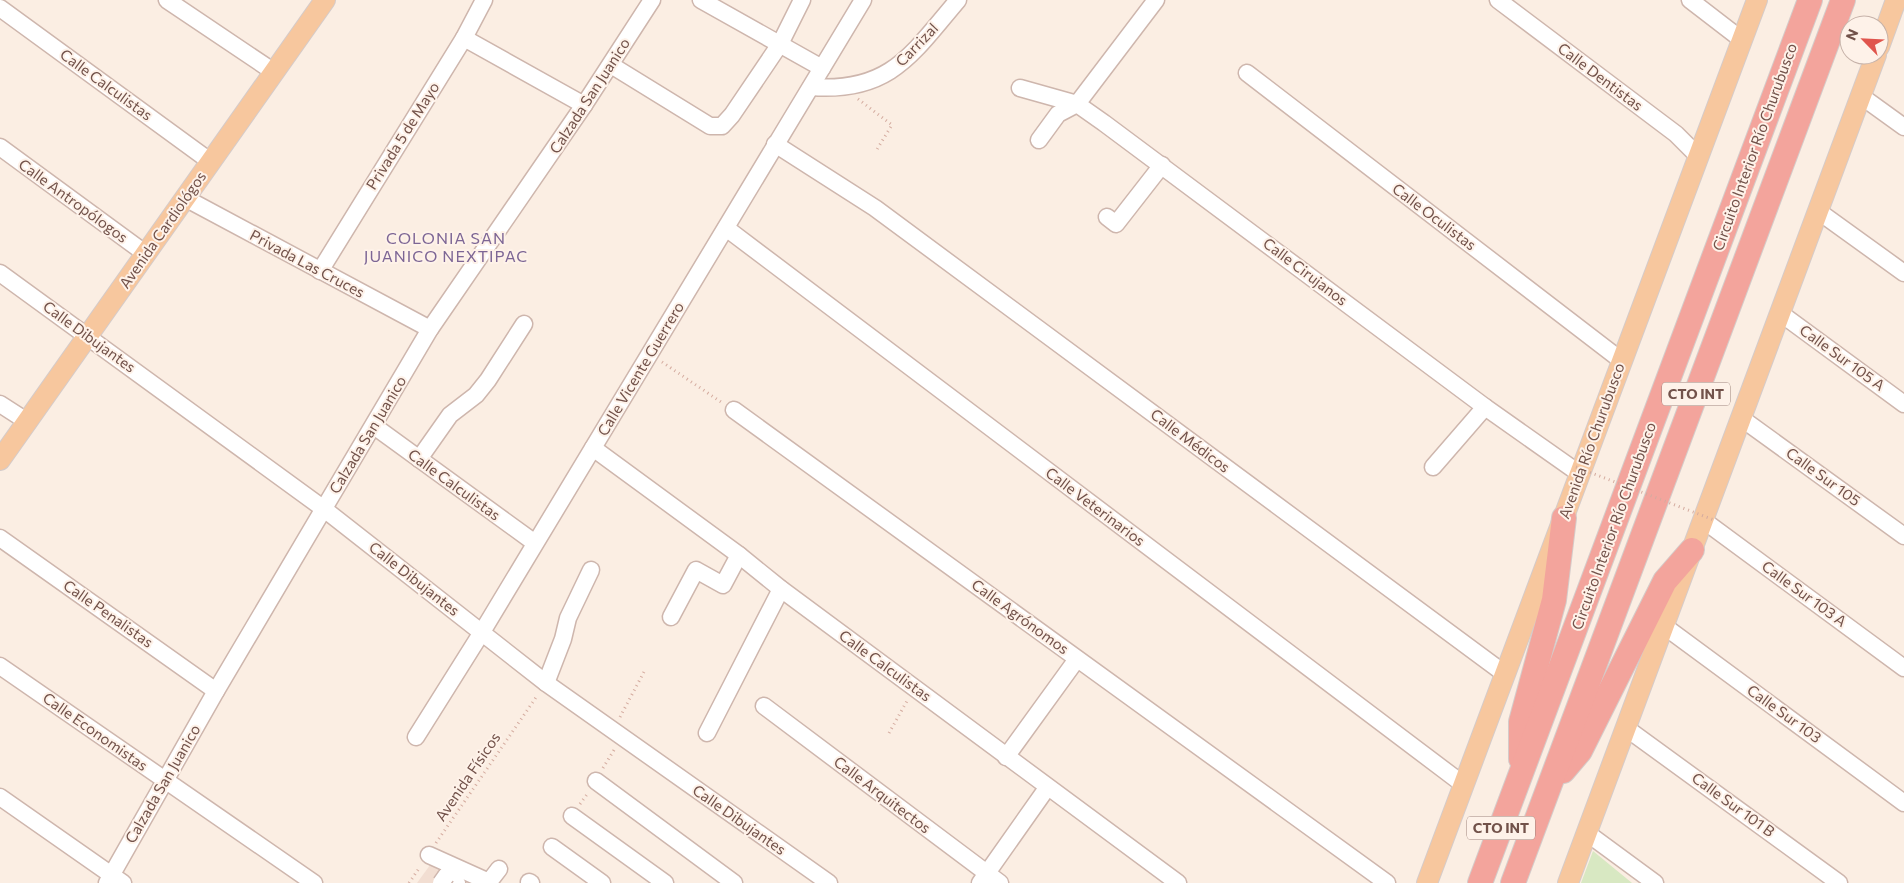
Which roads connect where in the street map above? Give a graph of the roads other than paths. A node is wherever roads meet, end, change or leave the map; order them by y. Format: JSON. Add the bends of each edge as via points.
{"nodes":[{"id":1,"x":167,"y":0,"type":"edge"},
{"id":2,"x":325,"y":0,"type":"edge"},
{"id":3,"x":484,"y":0,"type":"edge"},
{"id":4,"x":652,"y":0,"type":"edge"},
{"id":5,"x":701,"y":0,"type":"edge"},
{"id":6,"x":802,"y":0,"type":"edge"},
{"id":7,"x":863,"y":0,"type":"edge"},
{"id":8,"x":958,"y":0,"type":"edge"},
{"id":9,"x":1156,"y":0,"type":"edge"},
{"id":10,"x":1498,"y":0,"type":"edge"},
{"id":11,"x":1690,"y":0,"type":"edge"},
{"id":12,"x":1757,"y":0,"type":"edge"},
{"id":13,"x":1810,"y":0,"type":"edge"},
{"id":14,"x":1843,"y":0,"type":"edge"},
{"id":15,"x":1896,"y":0,"type":"edge"},
{"id":16,"x":0,"y":8,"type":"edge"},
{"id":17,"x":1889,"y":19,"type":"edge"},
{"id":18,"x":464,"y":38,"type":"junction"},
{"id":19,"x":1742,"y":40,"type":"junction"},
{"id":20,"x":780,"y":44,"type":"junction"},
{"id":21,"x":611,"y":65,"type":"junction"},
{"id":22,"x":1872,"y":65,"type":"edge"},
{"id":23,"x":822,"y":68,"type":"junction"},
{"id":24,"x":274,"y":72,"type":"junction"},
{"id":25,"x":1246,"y":73,"type":"dead end"},
{"id":26,"x":811,"y":87,"type":"junction"},
{"id":27,"x":1020,"y":88,"type":"dead end"},
{"id":28,"x":1861,"y":96,"type":"junction"},
{"id":29,"x":1077,"y":104,"type":"junction"},
{"id":30,"x":584,"y":105,"type":"junction"},
{"id":31,"x":1904,"y":127,"type":"edge"},
{"id":32,"x":1039,"y":140,"type":"dead end"},
{"id":33,"x":775,"y":144,"type":"junction"},
{"id":34,"x":0,"y":147,"type":"edge"},
{"id":35,"x":1699,"y":156,"type":"junction"},
{"id":36,"x":211,"y":162,"type":"junction"},
{"id":37,"x":1162,"y":165,"type":"junction"},
{"id":38,"x":185,"y":198,"type":"junction"},
{"id":39,"x":1818,"y":210,"type":"junction"},
{"id":40,"x":1108,"y":217,"type":"dead end"},
{"id":41,"x":726,"y":228,"type":"junction"},
{"id":42,"x":146,"y":254,"type":"junction"},
{"id":43,"x":320,"y":271,"type":"junction"},
{"id":44,"x":0,"y":273,"type":"edge"},
{"id":45,"x":1904,"y":273,"type":"edge"},
{"id":46,"x":1780,"y":313,"type":"junction"},
{"id":47,"x":524,"y":324,"type":"dead end"},
{"id":48,"x":430,"y":329,"type":"junction"},
{"id":49,"x":89,"y":336,"type":"junction"},
{"id":50,"x":1622,"y":361,"type":"junction"},
{"id":51,"x":0,"y":404,"type":"edge"},
{"id":52,"x":1904,"y":404,"type":"edge"},
{"id":53,"x":1485,"y":407,"type":"junction"},
{"id":54,"x":734,"y":410,"type":"road end"},
{"id":55,"x":1741,"y":418,"type":"junction"},
{"id":56,"x":28,"y":422,"type":"junction"},
{"id":57,"x":374,"y":426,"type":"junction"},
{"id":58,"x":593,"y":448,"type":"junction"},
{"id":59,"x":419,"y":459,"type":"junction"},
{"id":60,"x":0,"y":460,"type":"edge"},
{"id":61,"x":1433,"y":467,"type":"dead end"},
{"id":62,"x":1578,"y":471,"type":"junction"},
{"id":63,"x":324,"y":509,"type":"junction"},
{"id":64,"x":1564,"y":518,"type":"junction"},
{"id":65,"x":1708,"y":520,"type":"junction"},
{"id":66,"x":1904,"y":536,"type":"edge"},
{"id":67,"x":0,"y":538,"type":"edge"},
{"id":68,"x":535,"y":543,"type":"junction"},
{"id":69,"x":1692,"y":550,"type":"junction"},
{"id":70,"x":739,"y":555,"type":"junction"},
{"id":71,"x":591,"y":570,"type":"dead end"},
{"id":72,"x":781,"y":590,"type":"junction"},
{"id":73,"x":671,"y":617,"type":"dead end"},
{"id":74,"x":1664,"y":626,"type":"junction"},
{"id":75,"x":482,"y":632,"type":"junction"},
{"id":76,"x":1077,"y":659,"type":"junction"},
{"id":77,"x":0,"y":666,"type":"edge"},
{"id":78,"x":1904,"y":668,"type":"edge"},
{"id":79,"x":1505,"y":674,"type":"junction"},
{"id":80,"x":546,"y":683,"type":"junction"},
{"id":81,"x":216,"y":690,"type":"junction"},
{"id":82,"x":764,"y":706,"type":"dead end"},
{"id":83,"x":1626,"y":728,"type":"junction"},
{"id":84,"x":707,"y":733,"type":"dead end"},
{"id":85,"x":416,"y":737,"type":"dead end"},
{"id":86,"x":1006,"y":757,"type":"junction"},
{"id":87,"x":1522,"y":773,"type":"junction"},
{"id":88,"x":166,"y":781,"type":"junction"},
{"id":89,"x":596,"y":781,"type":"dead end"},
{"id":90,"x":1464,"y":785,"type":"junction"},
{"id":91,"x":1047,"y":788,"type":"junction"},
{"id":92,"x":1549,"y":788,"type":"junction"},
{"id":93,"x":0,"y":796,"type":"edge"},
{"id":94,"x":1904,"y":803,"type":"edge"},
{"id":95,"x":572,"y":816,"type":"dead end"},
{"id":96,"x":1587,"y":833,"type":"junction"},
{"id":97,"x":552,"y":847,"type":"dead end"},
{"id":98,"x":429,"y":855,"type":"road end"},
{"id":99,"x":498,"y":869,"type":"dead end"},
{"id":100,"x":812,"y":878,"type":"edge"},
{"id":101,"x":113,"y":880,"type":"edge"},
{"id":102,"x":989,"y":880,"type":"edge"},
{"id":103,"x":314,"y":883,"type":"edge"},
{"id":104,"x":441,"y":883,"type":"edge"},
{"id":105,"x":458,"y":883,"type":"edge"},
{"id":106,"x":602,"y":883,"type":"edge"},
{"id":107,"x":665,"y":883,"type":"edge"},
{"id":108,"x":734,"y":883,"type":"edge"},
{"id":109,"x":829,"y":883,"type":"edge"},
{"id":110,"x":1178,"y":883,"type":"edge"},
{"id":111,"x":1387,"y":883,"type":"edge"},
{"id":112,"x":1428,"y":883,"type":"edge"},
{"id":113,"x":1480,"y":883,"type":"edge"},
{"id":114,"x":1513,"y":883,"type":"edge"},
{"id":115,"x":1568,"y":883,"type":"edge"},
{"id":116,"x":1655,"y":883,"type":"edge"},
{"id":117,"x":1839,"y":883,"type":"edge"}],
"edges":[{"from":1,"to":24,"type":"street"},
{"from":2,"to":24,"type":"main road","name":"Avenida Cardiológos"},
{"from":3,"to":18,"type":"street","name":"Privada 5 de Mayo"},
{"from":4,"to":21,"type":"street","name":"Calzada San Juanico"},
{"from":5,"to":20,"type":"street"},
{"from":6,"to":20,"type":"street"},
{"from":7,"to":23,"type":"street","name":"Calle Vicente Guerrero"},
{"from":8,"to":26,"type":"street","name":"Carrizal","via":[[905,61],[889,72],[852,86]]},
{"from":9,"to":29,"type":"street"},
{"from":10,"to":35,"type":"street","name":"Calle Dentistas","via":[[1676,134]]},
{"from":11,"to":19,"type":"street"},
{"from":12,"to":19,"type":"main road","name":"Avenida Río Churubusco","number":"CTO INT"},
{"from":13,"to":87,"type":"highway","name":"Circuito Interior Río Churubusco","number":"CTO INT"},
{"from":14,"to":92,"type":"highway","name":"Circuito Interior Río Churubusco","number":"CTO INT"},
{"from":15,"to":17,"type":"main road"},
{"from":16,"to":36,"type":"street","name":"Calle Calculistas"},
{"from":18,"to":30,"type":"street"},
{"from":18,"to":43,"type":"street","name":"Privada 5 de Mayo"},
{"from":19,"to":35,"type":"main road","name":"Avenida Río Churubusco","number":"CTO INT"},
{"from":20,"to":21,"type":"street","via":[[722,126],[710,126]]},
{"from":20,"to":23,"type":"street"},
{"from":21,"to":30,"type":"street","name":"Calzada San Juanico"},
{"from":22,"to":28,"type":"main road","number":"CTO INT"},
{"from":23,"to":26,"type":"street","name":"Calle Vicente Guerrero"},
{"from":24,"to":36,"type":"main road","name":"Avenida Cardiológos"},
{"from":25,"to":50,"type":"street","name":"Calle Oculistas"},
{"from":26,"to":33,"type":"street","name":"Calle Vicente Guerrero"},
{"from":27,"to":29,"type":"street","name":"Calle Cirujanos"},
{"from":28,"to":31,"type":"street"},
{"from":28,"to":39,"type":"main road","number":"CTO INT"},
{"from":29,"to":32,"type":"street","via":[[1058,114]]},
{"from":29,"to":37,"type":"street","name":"Calle Cirujanos"},
{"from":30,"to":48,"type":"street","name":"Calzada San Juanico"},
{"from":33,"to":41,"type":"street","name":"Calle Vicente Guerrero"},
{"from":33,"to":79,"type":"street","name":"Calle Médicos","via":[[875,208]]},
{"from":34,"to":42,"type":"street","name":"Calle Antropólogos"},
{"from":35,"to":50,"type":"main road","name":"Avenida Río Churubusco","number":"CTO INT"},
{"from":36,"to":38,"type":"main road","name":"Avenida Cardiológos"},
{"from":37,"to":40,"type":"street","via":[[1116,224]]},
{"from":37,"to":53,"type":"street","name":"Calle Cirujanos"},
{"from":38,"to":42,"type":"main road","name":"Avenida Cardiológos"},
{"from":38,"to":43,"type":"street","name":"Privada Las Cruces"},
{"from":39,"to":45,"type":"street"},
{"from":39,"to":46,"type":"main road","number":"CTO INT"},
{"from":41,"to":58,"type":"street","name":"Calle Vicente Guerrero"},
{"from":41,"to":90,"type":"street","name":"Calle Veterinarios"},
{"from":42,"to":49,"type":"main road","name":"Avenida Cardiológos"},
{"from":43,"to":48,"type":"street","name":"Privada Las Cruces"},
{"from":44,"to":49,"type":"street","name":"Calle Dibujantes"},
{"from":46,"to":52,"type":"street","name":"Calle Sur 105 A"},
{"from":46,"to":55,"type":"main road","number":"CTO INT"},
{"from":47,"to":59,"type":"street","via":[[488,380],[476,395],[445,421]]},
{"from":48,"to":57,"type":"street","name":"Calzada San Juanico"},
{"from":49,"to":56,"type":"main road","name":"Avenida Cardiológos"},
{"from":49,"to":63,"type":"street","name":"Calle Dibujantes"},
{"from":50,"to":62,"type":"main road","name":"Avenida Río Churubusco","number":"CTO INT"},
{"from":51,"to":56,"type":"street"},
{"from":53,"to":61,"type":"street"},
{"from":53,"to":62,"type":"street","name":"Calle Cirujanos"},
{"from":54,"to":76,"type":"street","name":"Calle Agrónomos"},
{"from":55,"to":65,"type":"main road","number":"CTO INT"},
{"from":55,"to":66,"type":"street","name":"Calle Sur 105"},
{"from":56,"to":60,"type":"main road","name":"Avenida Cardiológos"},
{"from":57,"to":59,"type":"street","name":"Calle Calculistas"},
{"from":57,"to":63,"type":"street","name":"Calzada San Juanico"},
{"from":58,"to":68,"type":"street","name":"Calle Vicente Guerrero"},
{"from":58,"to":70,"type":"street","name":"Calle Calculistas"},
{"from":59,"to":68,"type":"street","name":"Calle Calculistas"},
{"from":62,"to":64,"type":"main road","name":"Avenida Río Churubusco","number":"CTO INT"},
{"from":63,"to":75,"type":"street","name":"Calle Dibujantes"},
{"from":63,"to":81,"type":"street","name":"Calzada San Juanico"},
{"from":64,"to":79,"type":"main road","name":"Avenida Río Churubusco","number":"CTO INT"},
{"from":64,"to":87,"type":"highway","via":[[1554,600],[1521,722]]},
{"from":65,"to":69,"type":"main road","number":"CTO INT"},
{"from":65,"to":78,"type":"street","name":"Calle Sur 103 A"},
{"from":67,"to":81,"type":"street","name":"Calle Penalistas"},
{"from":68,"to":75,"type":"street","name":"Calle Vicente Guerrero"},
{"from":69,"to":74,"type":"main road","number":"CTO INT"},
{"from":69,"to":92,"type":"highway","via":[[1665,581],[1580,751]]},
{"from":70,"to":72,"type":"street","name":"Calle Calculistas"},
{"from":70,"to":73,"type":"street","via":[[723,585],[696,570]]},
{"from":71,"to":80,"type":"street","via":[[568,618],[564,639]]},
{"from":72,"to":84,"type":"street"},
{"from":72,"to":86,"type":"street","name":"Calle Calculistas"},
{"from":74,"to":83,"type":"main road","number":"CTO INT"},
{"from":74,"to":94,"type":"street","name":"Calle Sur 103"},
{"from":75,"to":80,"type":"street","name":"Calle Dibujantes"},
{"from":75,"to":85,"type":"street","name":"Calle Vicente Guerrero"},
{"from":76,"to":86,"type":"street"},
{"from":76,"to":111,"type":"street","name":"Calle Agrónomos"},
{"from":77,"to":88,"type":"street","name":"Calle Economistas"},
{"from":79,"to":90,"type":"main road","name":"Avenida Río Churubusco","number":"CTO INT"},
{"from":80,"to":100,"type":"street","name":"Calle Dibujantes"},
{"from":81,"to":88,"type":"street","name":"Calzada San Juanico"},
{"from":82,"to":102,"type":"street","name":"Calle Arquitectos"},
{"from":83,"to":96,"type":"main road","number":"CTO INT"},
{"from":83,"to":117,"type":"street","name":"Calle Sur 101 B"},
{"from":86,"to":91,"type":"street","name":"Calle Calculistas"},
{"from":87,"to":113,"type":"highway","name":"Circuito Interior Río Churubusco","number":"CTO INT"},
{"from":88,"to":101,"type":"street","name":"Calzada San Juanico"},
{"from":88,"to":103,"type":"street","name":"Calle Economistas"},
{"from":89,"to":108,"type":"street"},
{"from":90,"to":112,"type":"main road","name":"Avenida Río Churubusco","number":"CTO INT"},
{"from":91,"to":102,"type":"street"},
{"from":91,"to":110,"type":"street","name":"Calle Calculistas"},
{"from":92,"to":114,"type":"highway","name":"Circuito Interior Río Churubusco","number":"CTO INT"},
{"from":93,"to":101,"type":"street"},
{"from":95,"to":107,"type":"street"},
{"from":96,"to":115,"type":"main road","number":"CTO INT"},
{"from":96,"to":116,"type":"street"},
{"from":97,"to":106,"type":"street"},
{"from":98,"to":99,"type":"street","via":[[489,882]]},
{"from":100,"to":109,"type":"street","name":"Calle Dibujantes"},
{"from":104,"to":105,"type":"street","bridge":true,"via":[[446,876]]}]}
